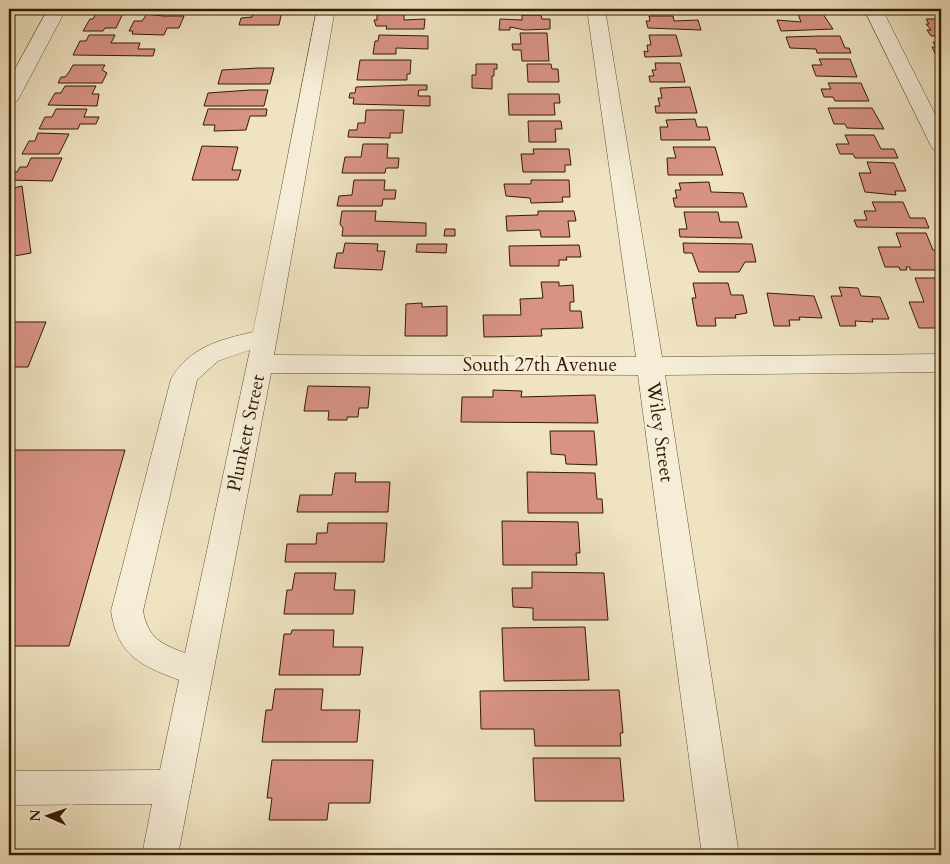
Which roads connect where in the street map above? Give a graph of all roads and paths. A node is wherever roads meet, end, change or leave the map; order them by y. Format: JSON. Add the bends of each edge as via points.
{"nodes":[{"id":1,"x":56,"y":9,"type":"edge"},
{"id":2,"x":326,"y":9,"type":"edge"},
{"id":3,"x":596,"y":9,"type":"edge"},
{"id":4,"x":873,"y":9,"type":"edge"},
{"id":5,"x":9,"y":98,"type":"edge"},
{"id":6,"x":941,"y":146,"type":"edge"},
{"id":7,"x":262,"y":351,"type":"junction"},
{"id":8,"x":941,"y":363,"type":"edge"},
{"id":9,"x":651,"y":366,"type":"junction"},
{"id":10,"x":197,"y":672,"type":"junction"},
{"id":11,"x":174,"y":787,"type":"junction"},
{"id":12,"x":9,"y":788,"type":"edge"},
{"id":13,"x":160,"y":855,"type":"edge"},
{"id":14,"x":721,"y":855,"type":"edge"}],
"edges":[{"from":1,"to":5,"type":"street"},
{"from":2,"to":7,"type":"street","name":"Plunkett Street"},
{"from":3,"to":9,"type":"street","name":"Wiley Street"},
{"from":4,"to":6,"type":"street"},
{"from":7,"to":9,"type":"street","name":"South 27th Avenue"},
{"from":7,"to":10,"type":"street","name":"Plunkett Street"},
{"from":7,"to":10,"type":"street","name":"South 27th Avenue","via":[[220,349],[191,367],[184,379],[127,611],[128,627],[136,642],[151,654]]},
{"from":8,"to":9,"type":"street","name":"South 27th Avenue"},
{"from":9,"to":14,"type":"street","name":"Wiley Street"},
{"from":10,"to":11,"type":"street","name":"Plunkett Street"},
{"from":11,"to":12,"type":"street"},
{"from":11,"to":13,"type":"street","name":"Plunkett Street"}]}
